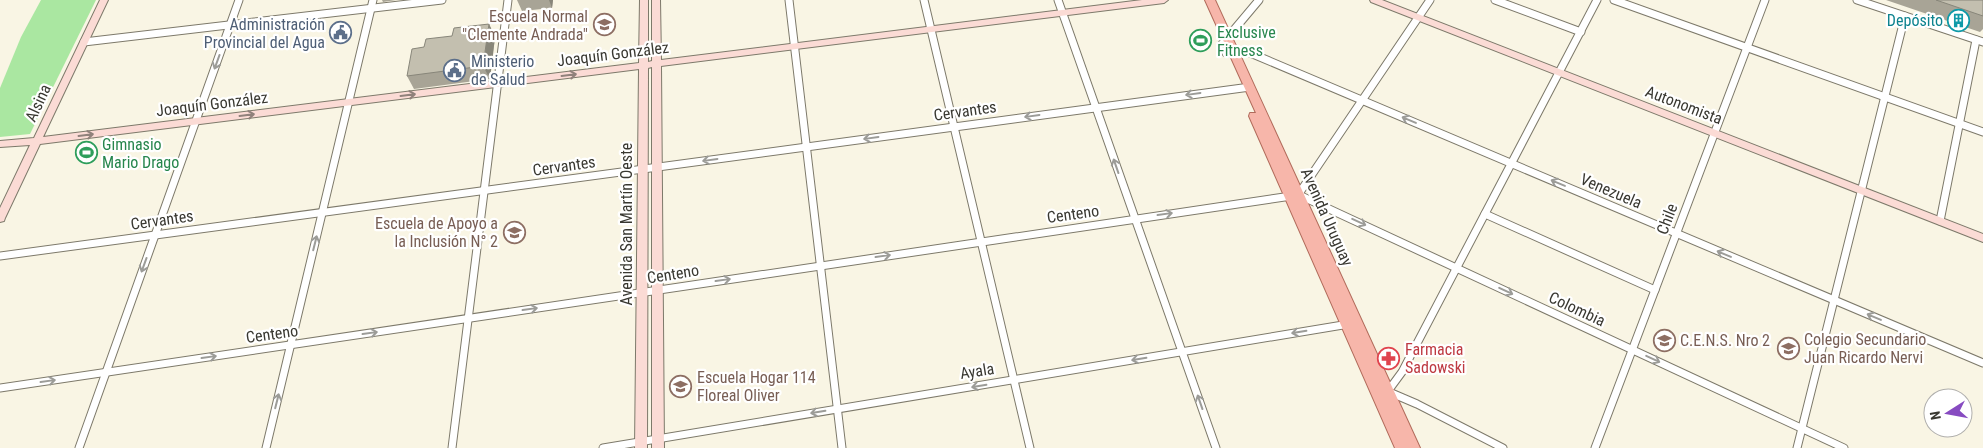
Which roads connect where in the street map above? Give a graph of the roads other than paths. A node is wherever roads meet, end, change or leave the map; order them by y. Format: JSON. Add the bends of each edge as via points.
{"nodes":[{"id":1,"x":104,"y":0,"type":"edge"},
{"id":2,"x":239,"y":0,"type":"edge"},
{"id":3,"x":374,"y":0,"type":"edge"},
{"id":4,"x":442,"y":0,"type":"edge"},
{"id":5,"x":508,"y":0,"type":"edge"},
{"id":6,"x":644,"y":0,"type":"edge"},
{"id":7,"x":656,"y":0,"type":"edge"},
{"id":8,"x":789,"y":0,"type":"edge"},
{"id":9,"x":924,"y":0,"type":"edge"},
{"id":10,"x":1058,"y":0,"type":"edge"},
{"id":11,"x":1164,"y":0,"type":"edge"},
{"id":12,"x":1202,"y":0,"type":"edge"},
{"id":13,"x":1210,"y":0,"type":"edge"},
{"id":14,"x":1259,"y":0,"type":"edge"},
{"id":15,"x":1374,"y":0,"type":"edge"},
{"id":16,"x":1430,"y":0,"type":"edge"},
{"id":17,"x":1495,"y":0,"type":"edge"},
{"id":18,"x":1598,"y":0,"type":"edge"},
{"id":19,"x":1614,"y":0,"type":"edge"},
{"id":20,"x":1765,"y":0,"type":"edge"},
{"id":21,"x":1857,"y":0,"type":"edge"},
{"id":22,"x":372,"y":8,"type":"junction"},
{"id":23,"x":1062,"y":13,"type":"junction"},
{"id":24,"x":1905,"y":16,"type":"junction"},
{"id":25,"x":1418,"y":17,"type":"junction"},
{"id":26,"x":230,"y":25,"type":"junction"},
{"id":27,"x":931,"y":29,"type":"junction"},
{"id":28,"x":1580,"y":32,"type":"junction"},
{"id":29,"x":1976,"y":40,"type":"junction"},
{"id":30,"x":84,"y":42,"type":"junction"},
{"id":31,"x":1983,"y":42,"type":"edge"},
{"id":32,"x":794,"y":46,"type":"junction"},
{"id":33,"x":1227,"y":47,"type":"junction"},
{"id":34,"x":1747,"y":48,"type":"junction"},
{"id":35,"x":656,"y":64,"type":"junction"},
{"id":36,"x":643,"y":65,"type":"junction"},
{"id":37,"x":1559,"y":72,"type":"junction"},
{"id":38,"x":498,"y":84,"type":"junction"},
{"id":39,"x":1246,"y":87,"type":"junction"},
{"id":40,"x":1885,"y":97,"type":"junction"},
{"id":41,"x":1362,"y":100,"type":"junction"},
{"id":42,"x":349,"y":102,"type":"junction"},
{"id":43,"x":1096,"y":108,"type":"junction"},
{"id":44,"x":195,"y":122,"type":"junction"},
{"id":45,"x":1959,"y":124,"type":"junction"},
{"id":46,"x":954,"y":127,"type":"junction"},
{"id":47,"x":1983,"y":132,"type":"edge"},
{"id":48,"x":1715,"y":133,"type":"junction"},
{"id":49,"x":37,"y":140,"type":"junction"},
{"id":50,"x":0,"y":144,"type":"edge"},
{"id":51,"x":806,"y":147,"type":"junction"},
{"id":52,"x":1511,"y":164,"type":"junction"},
{"id":53,"x":656,"y":167,"type":"junction"},
{"id":54,"x":643,"y":169,"type":"junction"},
{"id":55,"x":484,"y":190,"type":"junction"},
{"id":56,"x":1862,"y":190,"type":"junction"},
{"id":57,"x":1294,"y":195,"type":"junction"},
{"id":58,"x":322,"y":213,"type":"junction"},
{"id":59,"x":1485,"y":214,"type":"junction"},
{"id":60,"x":0,"y":218,"type":"edge"},
{"id":61,"x":1135,"y":219,"type":"junction"},
{"id":62,"x":1940,"y":221,"type":"junction"},
{"id":63,"x":1676,"y":234,"type":"junction"},
{"id":64,"x":155,"y":235,"type":"junction"},
{"id":65,"x":1983,"y":238,"type":"edge"},
{"id":66,"x":981,"y":242,"type":"junction"},
{"id":67,"x":0,"y":256,"type":"edge"},
{"id":68,"x":821,"y":266,"type":"junction"},
{"id":69,"x":1456,"y":268,"type":"junction"},
{"id":70,"x":657,"y":290,"type":"junction"},
{"id":71,"x":1655,"y":290,"type":"junction"},
{"id":72,"x":642,"y":292,"type":"junction"},
{"id":73,"x":1834,"y":300,"type":"junction"},
{"id":74,"x":468,"y":318,"type":"junction"},
{"id":75,"x":1352,"y":323,"type":"junction"},
{"id":76,"x":290,"y":345,"type":"junction"},
{"id":77,"x":1632,"y":350,"type":"junction"},
{"id":78,"x":1182,"y":352,"type":"junction"},
{"id":79,"x":1983,"y":363,"type":"edge"},
{"id":80,"x":106,"y":372,"type":"junction"},
{"id":81,"x":1014,"y":380,"type":"junction"},
{"id":82,"x":0,"y":388,"type":"edge"},
{"id":83,"x":1383,"y":392,"type":"junction"},
{"id":84,"x":838,"y":409,"type":"junction"},
{"id":85,"x":1802,"y":428,"type":"junction"},
{"id":86,"x":658,"y":443,"type":"edge"},
{"id":87,"x":641,"y":445,"type":"edge"},
{"id":88,"x":79,"y":448,"type":"edge"},
{"id":89,"x":266,"y":448,"type":"edge"},
{"id":90,"x":452,"y":448,"type":"edge"},
{"id":91,"x":603,"y":448,"type":"edge"},
{"id":92,"x":842,"y":448,"type":"edge"},
{"id":93,"x":1030,"y":448,"type":"edge"},
{"id":94,"x":1216,"y":448,"type":"edge"},
{"id":95,"x":1402,"y":448,"type":"edge"},
{"id":96,"x":1413,"y":448,"type":"edge"},
{"id":97,"x":1503,"y":448,"type":"edge"},
{"id":98,"x":1595,"y":448,"type":"edge"},
{"id":99,"x":1797,"y":448,"type":"edge"},
{"id":100,"x":1844,"y":448,"type":"edge"}],
"edges":[{"from":1,"to":30,"type":"main road","name":"Alsina"},
{"from":2,"to":26,"type":"street"},
{"from":3,"to":22,"type":"street"},
{"from":4,"to":22,"type":"street"},
{"from":5,"to":38,"type":"street"},
{"from":6,"to":36,"type":"main road","name":"Avenida San Martín Oeste"},
{"from":7,"to":35,"type":"main road","name":"Avenida San Martín Oeste"},
{"from":8,"to":32,"type":"street"},
{"from":9,"to":27,"type":"street"},
{"from":10,"to":23,"type":"street"},
{"from":11,"to":23,"type":"main road","name":"Joaquín González"},
{"from":12,"to":33,"type":"main road","name":"Avenida Uruguay"},
{"from":13,"to":33,"type":"main road","name":"Avenida Uruguay"},
{"from":14,"to":33,"type":"street"},
{"from":15,"to":25,"type":"main road","name":"Autonomista"},
{"from":16,"to":25,"type":"street"},
{"from":17,"to":28,"type":"street"},
{"from":18,"to":28,"type":"street"},
{"from":19,"to":34,"type":"street"},
{"from":20,"to":34,"type":"street","name":"Chile"},
{"from":21,"to":24,"type":"street"},
{"from":22,"to":26,"type":"street"},
{"from":22,"to":42,"type":"street"},
{"from":23,"to":27,"type":"main road","name":"Joaquín González"},
{"from":23,"to":43,"type":"street"},
{"from":24,"to":29,"type":"street"},
{"from":24,"to":40,"type":"street"},
{"from":25,"to":37,"type":"main road","name":"Autonomista"},
{"from":25,"to":41,"type":"street"},
{"from":26,"to":30,"type":"street"},
{"from":26,"to":44,"type":"street","one_way":true},
{"from":27,"to":32,"type":"main road","name":"Joaquín González"},
{"from":27,"to":46,"type":"street"},
{"from":28,"to":37,"type":"street"},
{"from":29,"to":31,"type":"street"},
{"from":29,"to":45,"type":"street"},
{"from":30,"to":49,"type":"main road","name":"Alsina"},
{"from":32,"to":35,"type":"main road","name":"Joaquín González"},
{"from":32,"to":51,"type":"street"},
{"from":33,"to":39,"type":"main road","name":"Avenida Uruguay"},
{"from":33,"to":41,"type":"street","name":"Venezuela","via":[[1248,52]]},
{"from":34,"to":40,"type":"street"},
{"from":34,"to":48,"type":"street","name":"Chile"},
{"from":35,"to":36,"type":"main road","name":"Joaquín González"},
{"from":35,"to":53,"type":"main road","name":"Avenida San Martín Oeste"},
{"from":38,"to":36,"type":"main road","name":"Joaquín González","one_way":true},
{"from":36,"to":54,"type":"main road","name":"Avenida San Martín Oeste"},
{"from":37,"to":48,"type":"main road","name":"Autonomista"},
{"from":37,"to":52,"type":"street"},
{"from":42,"to":38,"type":"main road","name":"Joaquín González","one_way":true},
{"from":38,"to":55,"type":"street"},
{"from":39,"to":43,"type":"street","name":"Cervantes","one_way":true},
{"from":39,"to":57,"type":"main road","name":"Avenida Uruguay"},
{"from":40,"to":45,"type":"street"},
{"from":40,"to":56,"type":"street"},
{"from":52,"to":41,"type":"street","name":"Venezuela","one_way":true},
{"from":41,"to":57,"type":"street"},
{"from":44,"to":42,"type":"main road","name":"Joaquín González","one_way":true},
{"from":42,"to":58,"type":"street"},
{"from":43,"to":46,"type":"street","name":"Cervantes","one_way":true},
{"from":61,"to":43,"type":"street","one_way":true},
{"from":49,"to":44,"type":"main road","name":"Joaquín González","one_way":true},
{"from":44,"to":64,"type":"street"},
{"from":45,"to":47,"type":"street"},
{"from":45,"to":62,"type":"street"},
{"from":46,"to":51,"type":"street","name":"Cervantes","one_way":true},
{"from":46,"to":66,"type":"street"},
{"from":48,"to":56,"type":"main road","name":"Autonomista"},
{"from":48,"to":63,"type":"street","name":"Chile"},
{"from":49,"to":50,"type":"main road","name":"Joaquín González"},
{"from":49,"to":60,"type":"main road","name":"Alsina"},
{"from":51,"to":53,"type":"street","name":"Cervantes","one_way":true},
{"from":51,"to":68,"type":"street"},
{"from":52,"to":59,"type":"street"},
{"from":63,"to":52,"type":"street","name":"Venezuela","one_way":true},
{"from":53,"to":54,"type":"street","name":"Cervantes"},
{"from":53,"to":70,"type":"main road","name":"Avenida San Martín Oeste"},
{"from":54,"to":55,"type":"street","name":"Cervantes"},
{"from":54,"to":72,"type":"main road","name":"Avenida San Martín Oeste"},
{"from":55,"to":58,"type":"street","name":"Cervantes"},
{"from":55,"to":74,"type":"street"},
{"from":56,"to":62,"type":"main road","name":"Autonomista"},
{"from":56,"to":73,"type":"street"},
{"from":61,"to":57,"type":"street","name":"Centeno","one_way":true},
{"from":57,"to":69,"type":"street","name":"Colombia","one_way":true},
{"from":57,"to":75,"type":"main road","name":"Avenida Uruguay"},
{"from":58,"to":64,"type":"street","name":"Cervantes"},
{"from":76,"to":58,"type":"street","one_way":true},
{"from":59,"to":69,"type":"street"},
{"from":59,"to":71,"type":"street"},
{"from":61,"to":66,"type":"street","name":"Centeno"},
{"from":61,"to":78,"type":"street"},
{"from":62,"to":65,"type":"main road","name":"Autonomista"},
{"from":63,"to":71,"type":"street","name":"Chile"},
{"from":73,"to":63,"type":"street","name":"Venezuela","one_way":true},
{"from":64,"to":67,"type":"street","name":"Cervantes"},
{"from":64,"to":80,"type":"street","one_way":true},
{"from":68,"to":66,"type":"street","name":"Centeno","one_way":true},
{"from":66,"to":81,"type":"street"},
{"from":70,"to":68,"type":"street","name":"Centeno","one_way":true},
{"from":68,"to":84,"type":"street"},
{"from":69,"to":77,"type":"street","name":"Colombia","one_way":true},
{"from":69,"to":83,"type":"street","via":[[1402,372]]},
{"from":70,"to":72,"type":"street","name":"Centeno"},
{"from":70,"to":86,"type":"main road","name":"Avenida San Martín Oeste"},
{"from":71,"to":77,"type":"street","name":"Chile"},
{"from":74,"to":72,"type":"street","name":"Centeno","one_way":true},
{"from":72,"to":87,"type":"main road","name":"Avenida San Martín Oeste"},
{"from":79,"to":73,"type":"street","name":"Venezuela","one_way":true},
{"from":73,"to":85,"type":"street"},
{"from":76,"to":74,"type":"street","name":"Centeno","one_way":true},
{"from":74,"to":90,"type":"street"},
{"from":75,"to":78,"type":"street","name":"Ayala","one_way":true},
{"from":75,"to":83,"type":"main road","name":"Avenida Uruguay"},
{"from":80,"to":76,"type":"street","name":"Centeno","one_way":true},
{"from":89,"to":76,"type":"street","one_way":true},
{"from":77,"to":85,"type":"street","name":"Colombia","one_way":true},
{"from":77,"to":98,"type":"street","name":"Chile"},
{"from":78,"to":81,"type":"street","name":"Ayala","one_way":true},
{"from":94,"to":78,"type":"street","one_way":true},
{"from":82,"to":80,"type":"street","name":"Centeno","one_way":true},
{"from":80,"to":88,"type":"street"},
{"from":81,"to":84,"type":"street","name":"Ayala","one_way":true},
{"from":81,"to":93,"type":"street"},
{"from":83,"to":95,"type":"main road","name":"Avenida Uruguay"},
{"from":83,"to":96,"type":"main road","name":"Avenida Uruguay"},
{"from":83,"to":97,"type":"street","via":[[1417,404]]},
{"from":84,"to":86,"type":"street","name":"Ayala","one_way":true},
{"from":84,"to":92,"type":"street"},
{"from":85,"to":99,"type":"street"},
{"from":85,"to":100,"type":"street","name":"Colombia"},
{"from":86,"to":87,"type":"street","name":"Ayala"},
{"from":87,"to":91,"type":"street","name":"Ayala"}]}
